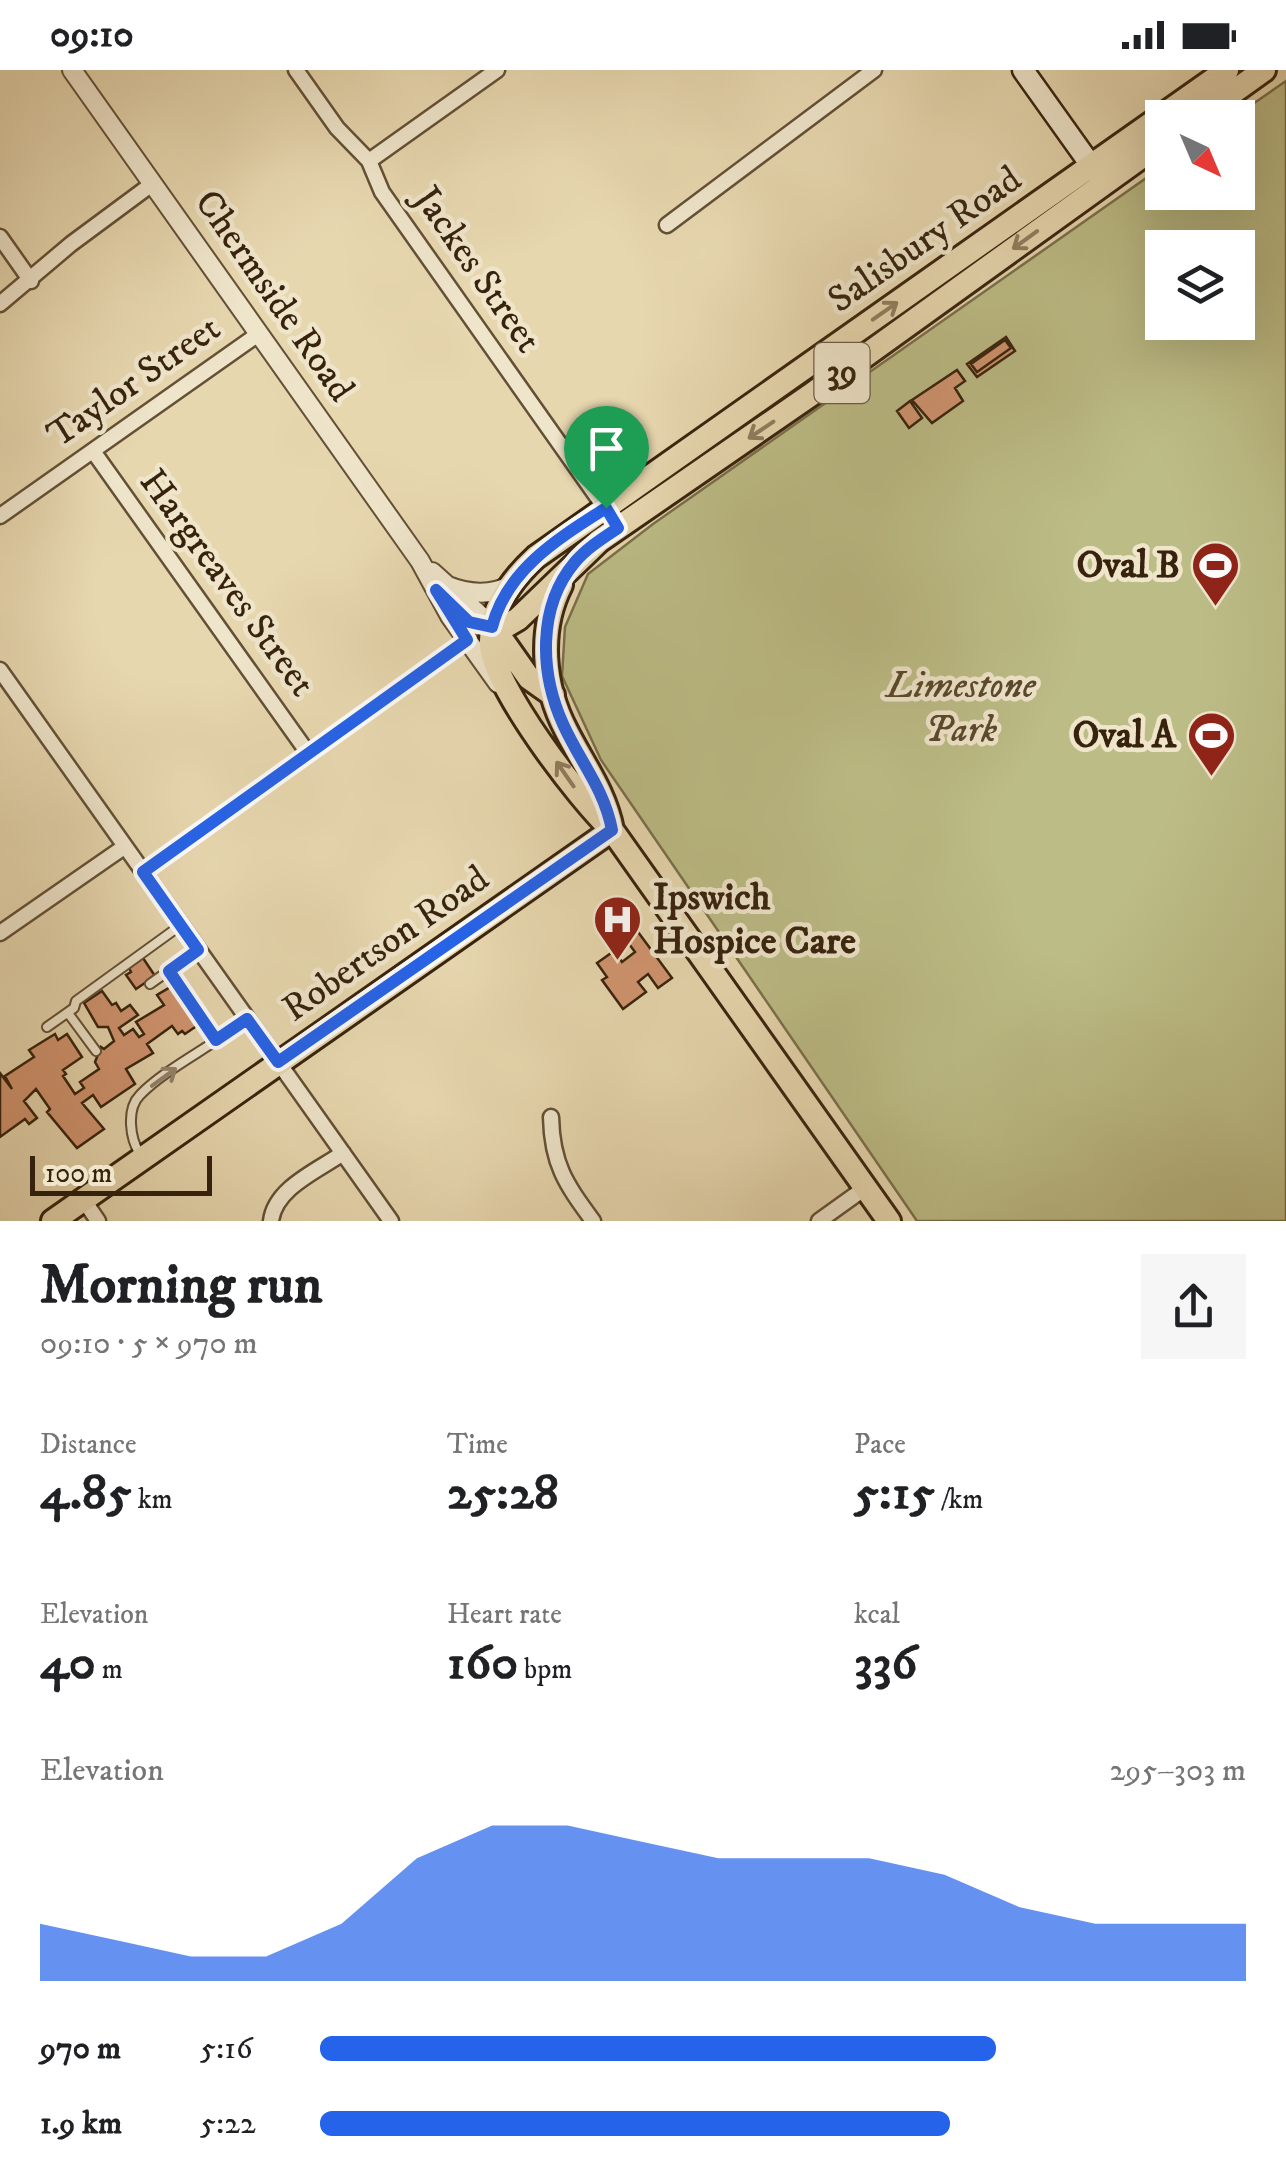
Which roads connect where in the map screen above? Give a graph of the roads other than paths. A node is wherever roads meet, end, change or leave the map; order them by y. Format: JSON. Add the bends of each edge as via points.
{"nodes":[{"id":1,"x":72,"y":70,"type":"edge"},
{"id":2,"x":296,"y":70,"type":"edge"},
{"id":3,"x":497,"y":70,"type":"edge"},
{"id":4,"x":874,"y":70,"type":"edge"},
{"id":5,"x":1022,"y":70,"type":"edge"},
{"id":6,"x":1227,"y":70,"type":"edge"},
{"id":7,"x":1264,"y":70,"type":"edge"},
{"id":8,"x":1222,"y":100,"type":"edge"},
{"id":9,"x":1145,"y":150,"type":"edge"},
{"id":10,"x":368,"y":161,"type":"junction"},
{"id":11,"x":1098,"y":174,"type":"junction"},
{"id":12,"x":152,"y":184,"type":"junction"},
{"id":13,"x":666,"y":225,"type":"dead end"},
{"id":14,"x":0,"y":238,"type":"edge"},
{"id":15,"x":31,"y":281,"type":"junction"},
{"id":16,"x":0,"y":304,"type":"edge"},
{"id":17,"x":257,"y":335,"type":"junction"},
{"id":18,"x":92,"y":452,"type":"junction"},
{"id":19,"x":0,"y":516,"type":"edge"},
{"id":20,"x":612,"y":518,"type":"junction"},
{"id":21,"x":578,"y":559,"type":"junction"},
{"id":22,"x":510,"y":585,"type":"junction"},
{"id":23,"x":442,"y":588,"type":"junction"},
{"id":24,"x":492,"y":627,"type":"junction"},
{"id":25,"x":467,"y":640,"type":"junction"},
{"id":26,"x":0,"y":670,"type":"edge"},
{"id":27,"x":554,"y":698,"type":"junction"},
{"id":28,"x":524,"y":714,"type":"junction"},
{"id":29,"x":308,"y":752,"type":"junction"},
{"id":30,"x":612,"y":830,"type":"junction"},
{"id":31,"x":124,"y":846,"type":"junction"},
{"id":32,"x":143,"y":872,"type":"junction"},
{"id":33,"x":181,"y":926,"type":"junction"},
{"id":34,"x":0,"y":932,"type":"edge"},
{"id":35,"x":198,"y":950,"type":"junction"},
{"id":36,"x":169,"y":971,"type":"junction"},
{"id":37,"x":150,"y":984,"type":"dead end"},
{"id":38,"x":68,"y":1012,"type":"junction"},
{"id":39,"x":247,"y":1019,"type":"junction"},
{"id":40,"x":48,"y":1027,"type":"dead end"},
{"id":41,"x":216,"y":1040,"type":"junction"},
{"id":42,"x":96,"y":1052,"type":"dead end"},
{"id":43,"x":278,"y":1062,"type":"junction"},
{"id":44,"x":550,"y":1117,"type":"dead end"},
{"id":45,"x":343,"y":1153,"type":"junction"},
{"id":46,"x":142,"y":1158,"type":"junction"},
{"id":47,"x":866,"y":1188,"type":"junction"},
{"id":48,"x":83,"y":1200,"type":"junction"},
{"id":49,"x":53,"y":1221,"type":"edge"},
{"id":50,"x":98,"y":1221,"type":"edge"},
{"id":51,"x":272,"y":1221,"type":"edge"},
{"id":52,"x":391,"y":1221,"type":"edge"},
{"id":53,"x":593,"y":1221,"type":"edge"},
{"id":54,"x":819,"y":1221,"type":"edge"},
{"id":55,"x":889,"y":1221,"type":"edge"}],
"edges":[{"from":1,"to":12,"type":"street","name":"Chermside Road"},
{"from":2,"to":10,"type":"street","name":"Jackes Street"},
{"from":3,"to":10,"type":"street"},
{"from":4,"to":13,"type":"street"},
{"from":5,"to":11,"type":"main road"},
{"from":6,"to":11,"type":"main road","name":"Salisbury Road","number":"39"},
{"from":7,"to":8,"type":"main road"},
{"from":9,"to":11,"type":"main road","name":"Salisbury Road","number":"39"},
{"from":10,"to":20,"type":"street","name":"Jackes Street","via":[[382,192]]},
{"from":11,"to":20,"type":"main road","name":"Salisbury Road","number":"39"},
{"from":12,"to":15,"type":"street"},
{"from":12,"to":17,"type":"street","name":"Chermside Road"},
{"from":14,"to":15,"type":"street"},
{"from":15,"to":16,"type":"street"},
{"from":17,"to":18,"type":"street","name":"Taylor Street"},
{"from":17,"to":23,"type":"street","name":"Chermside Road"},
{"from":18,"to":19,"type":"street","name":"Taylor Street"},
{"from":18,"to":29,"type":"street","name":"Hargreaves Street"},
{"from":20,"to":21,"type":"main road","name":"Salisbury Road","number":"39"},
{"from":20,"to":22,"type":"main road","name":"Salisbury Road","number":"39","via":[[536,557]]},
{"from":21,"to":24,"type":"main road","name":"Salisbury Road","via":[[530,610]]},
{"from":21,"to":27,"type":"main road","name":"Salisbury Road","number":"39","via":[[556,594],[546,628]]},
{"from":22,"to":23,"type":"street","via":[[490,592]]},
{"from":22,"to":24,"type":"main road","name":"Salisbury Road","number":"39"},
{"from":23,"to":24,"type":"street","name":"Chermside Road"},
{"from":23,"to":25,"type":"street","name":"Chermside Road"},
{"from":24,"to":27,"type":"main road","name":"Chermside Road","via":[[529,678]]},
{"from":24,"to":28,"type":"main road","via":[[497,667]]},
{"from":25,"to":28,"type":"street","name":"Chermside Road"},
{"from":25,"to":29,"type":"street"},
{"from":26,"to":31,"type":"street"},
{"from":27,"to":30,"type":"main road","name":"Chermside Road","number":"39","via":[[606,802]]},
{"from":30,"to":28,"type":"main road","name":"Chermside Road","one_way":true},
{"from":29,"to":32,"type":"street"},
{"from":30,"to":43,"type":"main road","name":"Robertson Road"},
{"from":30,"to":47,"type":"main road","name":"Chermside Road"},
{"from":31,"to":32,"type":"street"},
{"from":31,"to":34,"type":"street"},
{"from":32,"to":33,"type":"street"},
{"from":33,"to":35,"type":"street"},
{"from":33,"to":38,"type":"lane"},
{"from":35,"to":36,"type":"lane"},
{"from":35,"to":39,"type":"street"},
{"from":36,"to":37,"type":"lane"},
{"from":36,"to":41,"type":"lane"},
{"from":38,"to":40,"type":"lane"},
{"from":38,"to":42,"type":"lane"},
{"from":39,"to":41,"type":"lane"},
{"from":39,"to":43,"type":"street"},
{"from":46,"to":41,"type":"lane","one_way":true,"via":[[132,1128],[135,1101]]},
{"from":43,"to":45,"type":"street"},
{"from":43,"to":46,"type":"main road","name":"Robertson Road"},
{"from":44,"to":53,"type":"street","via":[[555,1160]]},
{"from":45,"to":51,"type":"street","via":[[282,1195]]},
{"from":45,"to":52,"type":"street"},
{"from":46,"to":48,"type":"main road","name":"Robertson Road"},
{"from":47,"to":54,"type":"street"},
{"from":47,"to":55,"type":"main road","name":"Chermside Road"},
{"from":48,"to":49,"type":"main road","name":"Robertson Road"},
{"from":48,"to":50,"type":"street"}]}
